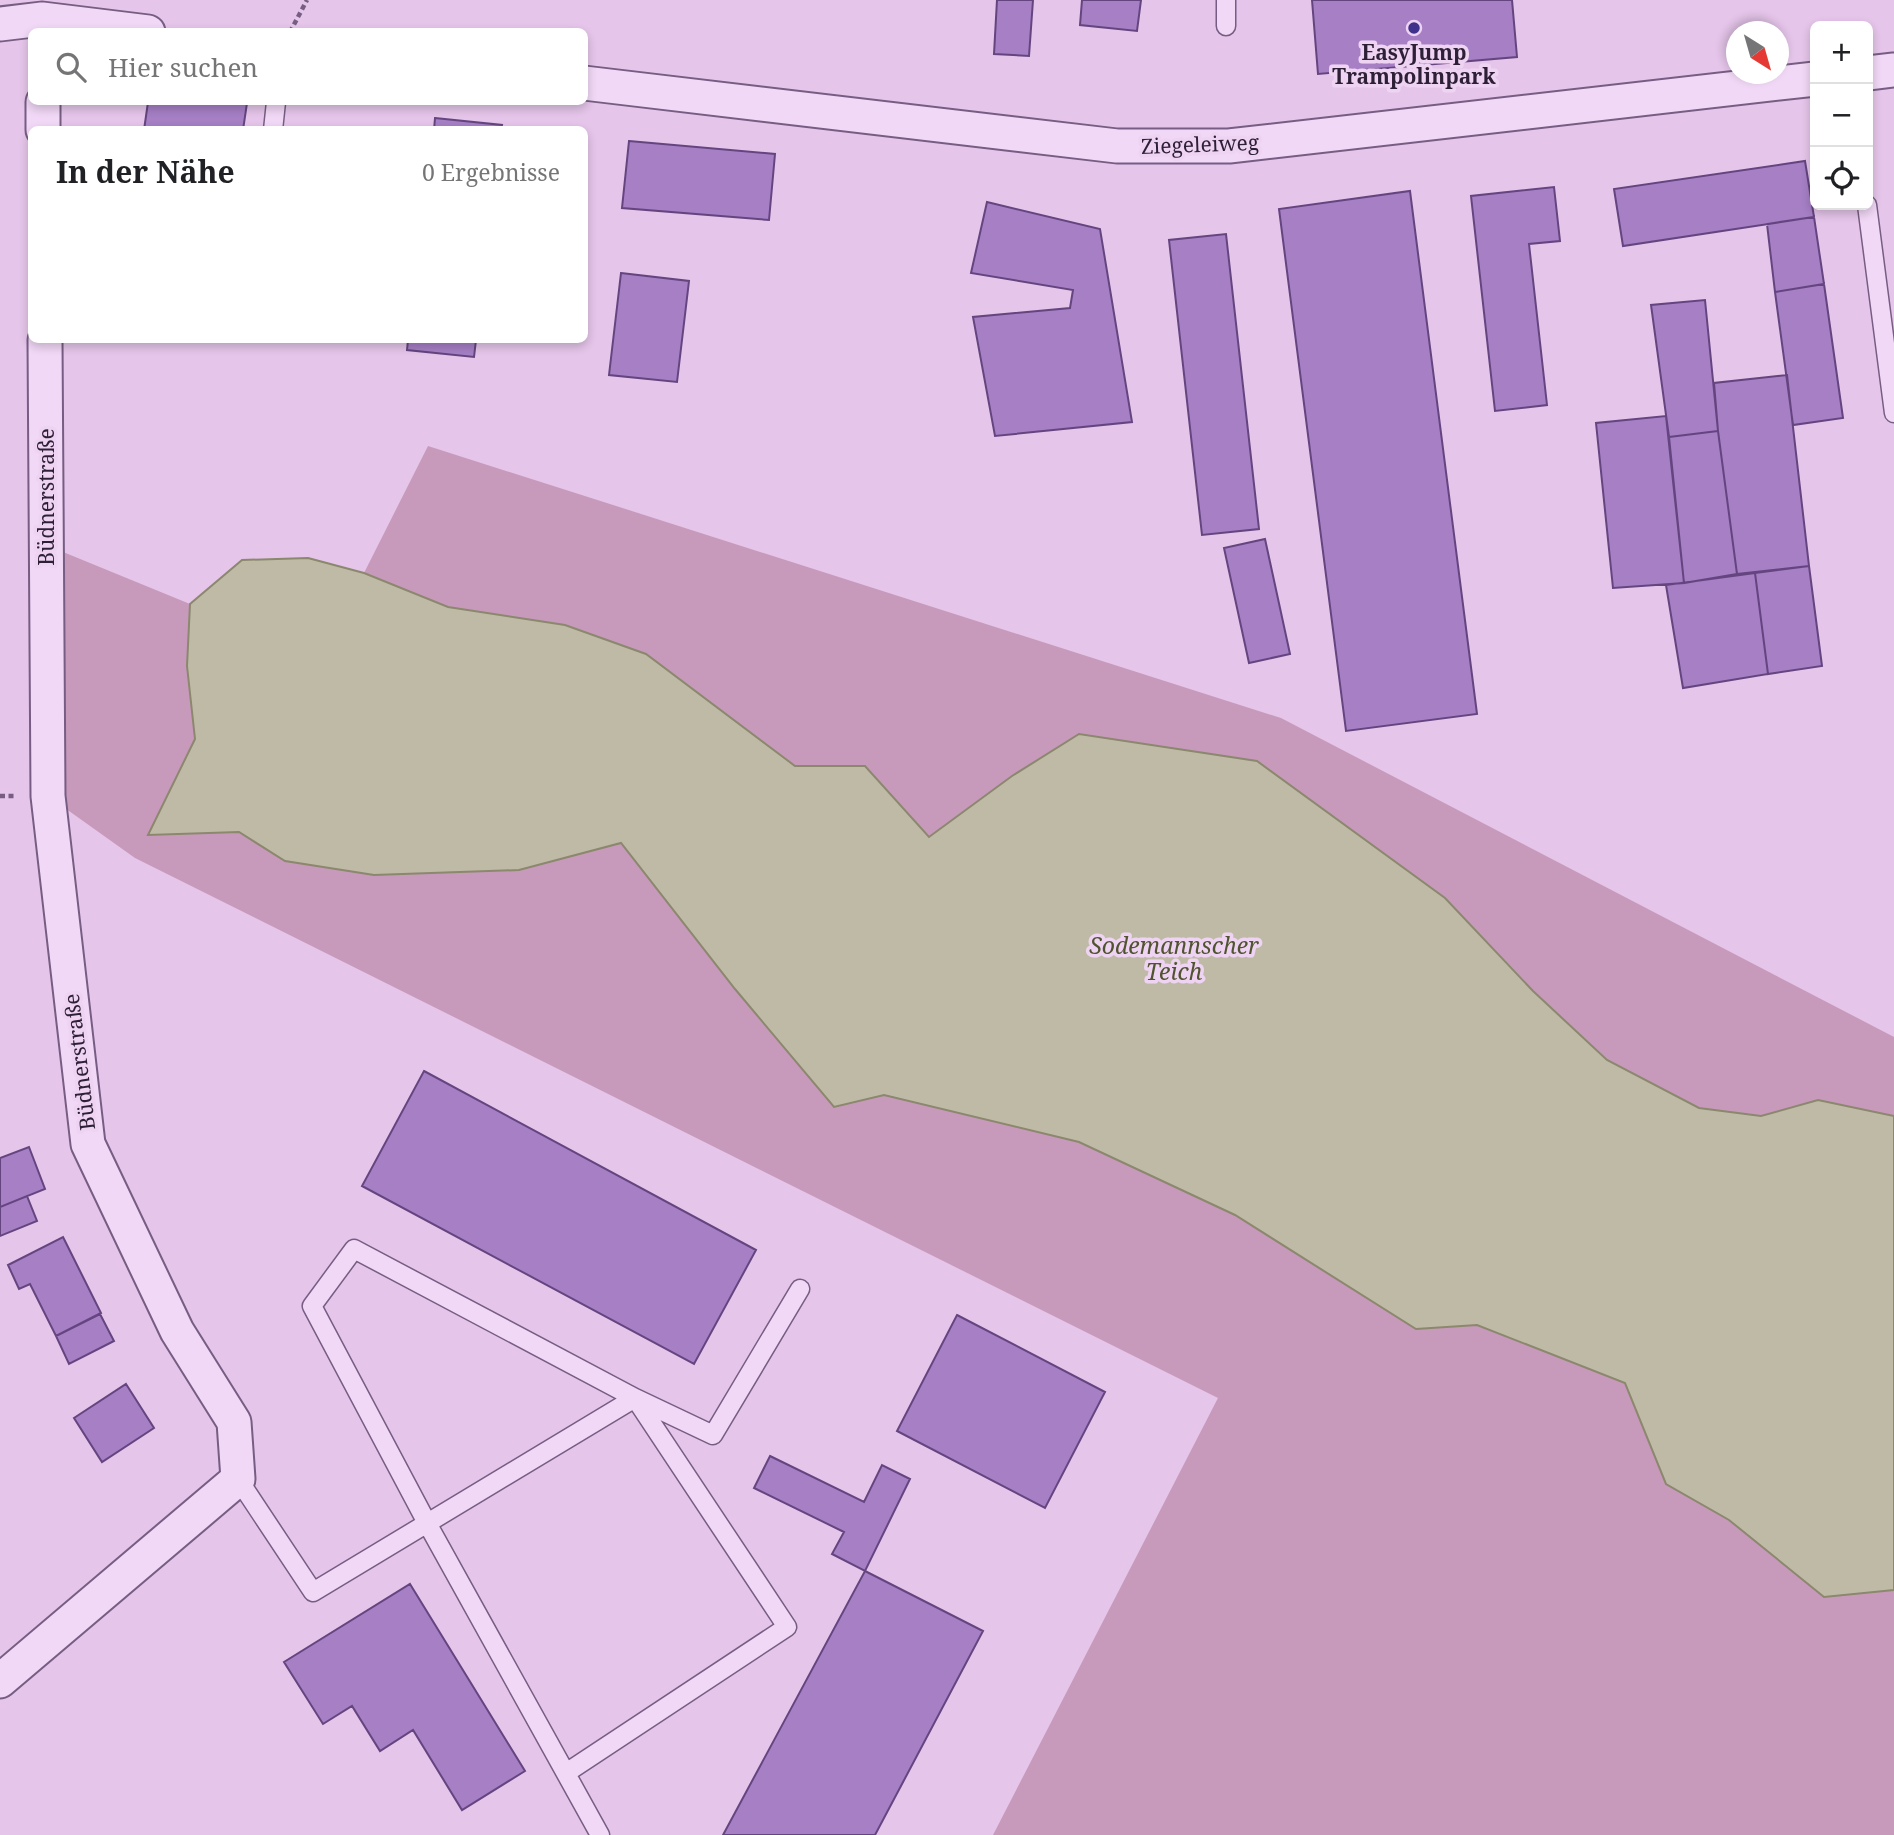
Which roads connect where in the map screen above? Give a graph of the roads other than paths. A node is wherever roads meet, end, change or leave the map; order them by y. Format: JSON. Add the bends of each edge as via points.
{"nodes":[{"id":1,"x":1226,"y":0,"type":"edge"},
{"id":2,"x":42,"y":17,"type":"edge"},
{"id":3,"x":0,"y":24,"type":"edge"},
{"id":4,"x":1226,"y":26,"type":"dead end"},
{"id":5,"x":120,"y":28,"type":"edge"},
{"id":6,"x":1894,"y":70,"type":"edge"},
{"id":7,"x":1873,"y":72,"type":"edge"},
{"id":8,"x":1810,"y":80,"type":"edge"},
{"id":9,"x":588,"y":83,"type":"edge"},
{"id":10,"x":43,"y":105,"type":"edge"},
{"id":11,"x":276,"y":105,"type":"edge"},
{"id":12,"x":43,"y":126,"type":"edge"},
{"id":13,"x":273,"y":126,"type":"edge"},
{"id":14,"x":1868,"y":210,"type":"edge"},
{"id":15,"x":45,"y":343,"type":"edge"},
{"id":16,"x":1894,"y":413,"type":"edge"},
{"id":17,"x":800,"y":1289,"type":"dead end"},
{"id":18,"x":635,"y":1398,"type":"junction"},
{"id":19,"x":238,"y":1479,"type":"junction"},
{"id":20,"x":427,"y":1523,"type":"junction"},
{"id":21,"x":0,"y":1681,"type":"edge"},
{"id":22,"x":566,"y":1773,"type":"junction"},
{"id":23,"x":600,"y":1835,"type":"edge"}],
"edges":[{"from":1,"to":4,"type":"lane"},
{"from":2,"to":3,"type":"street"},
{"from":2,"to":5,"type":"street"},
{"from":6,"to":7,"type":"street"},
{"from":8,"to":9,"type":"street","name":"Ziegeleiweg","via":[[1229,146],[1117,146]]},
{"from":10,"to":12,"type":"street"},
{"from":11,"to":13,"type":"lane"},
{"from":14,"to":16,"type":"lane"},
{"from":15,"to":19,"type":"street","name":"Büdnerstraße","via":[[48,796],[88,1144],[177,1331],[234,1422]]},
{"from":17,"to":18,"type":"lane","via":[[713,1435]]},
{"from":18,"to":20,"type":"lane"},
{"from":18,"to":20,"type":"lane","via":[[354,1249],[312,1306]]},
{"from":18,"to":22,"type":"lane","via":[[787,1627]]},
{"from":19,"to":20,"type":"lane","via":[[313,1592]]},
{"from":19,"to":21,"type":"street"},
{"from":20,"to":22,"type":"lane"},
{"from":22,"to":23,"type":"lane"}]}
